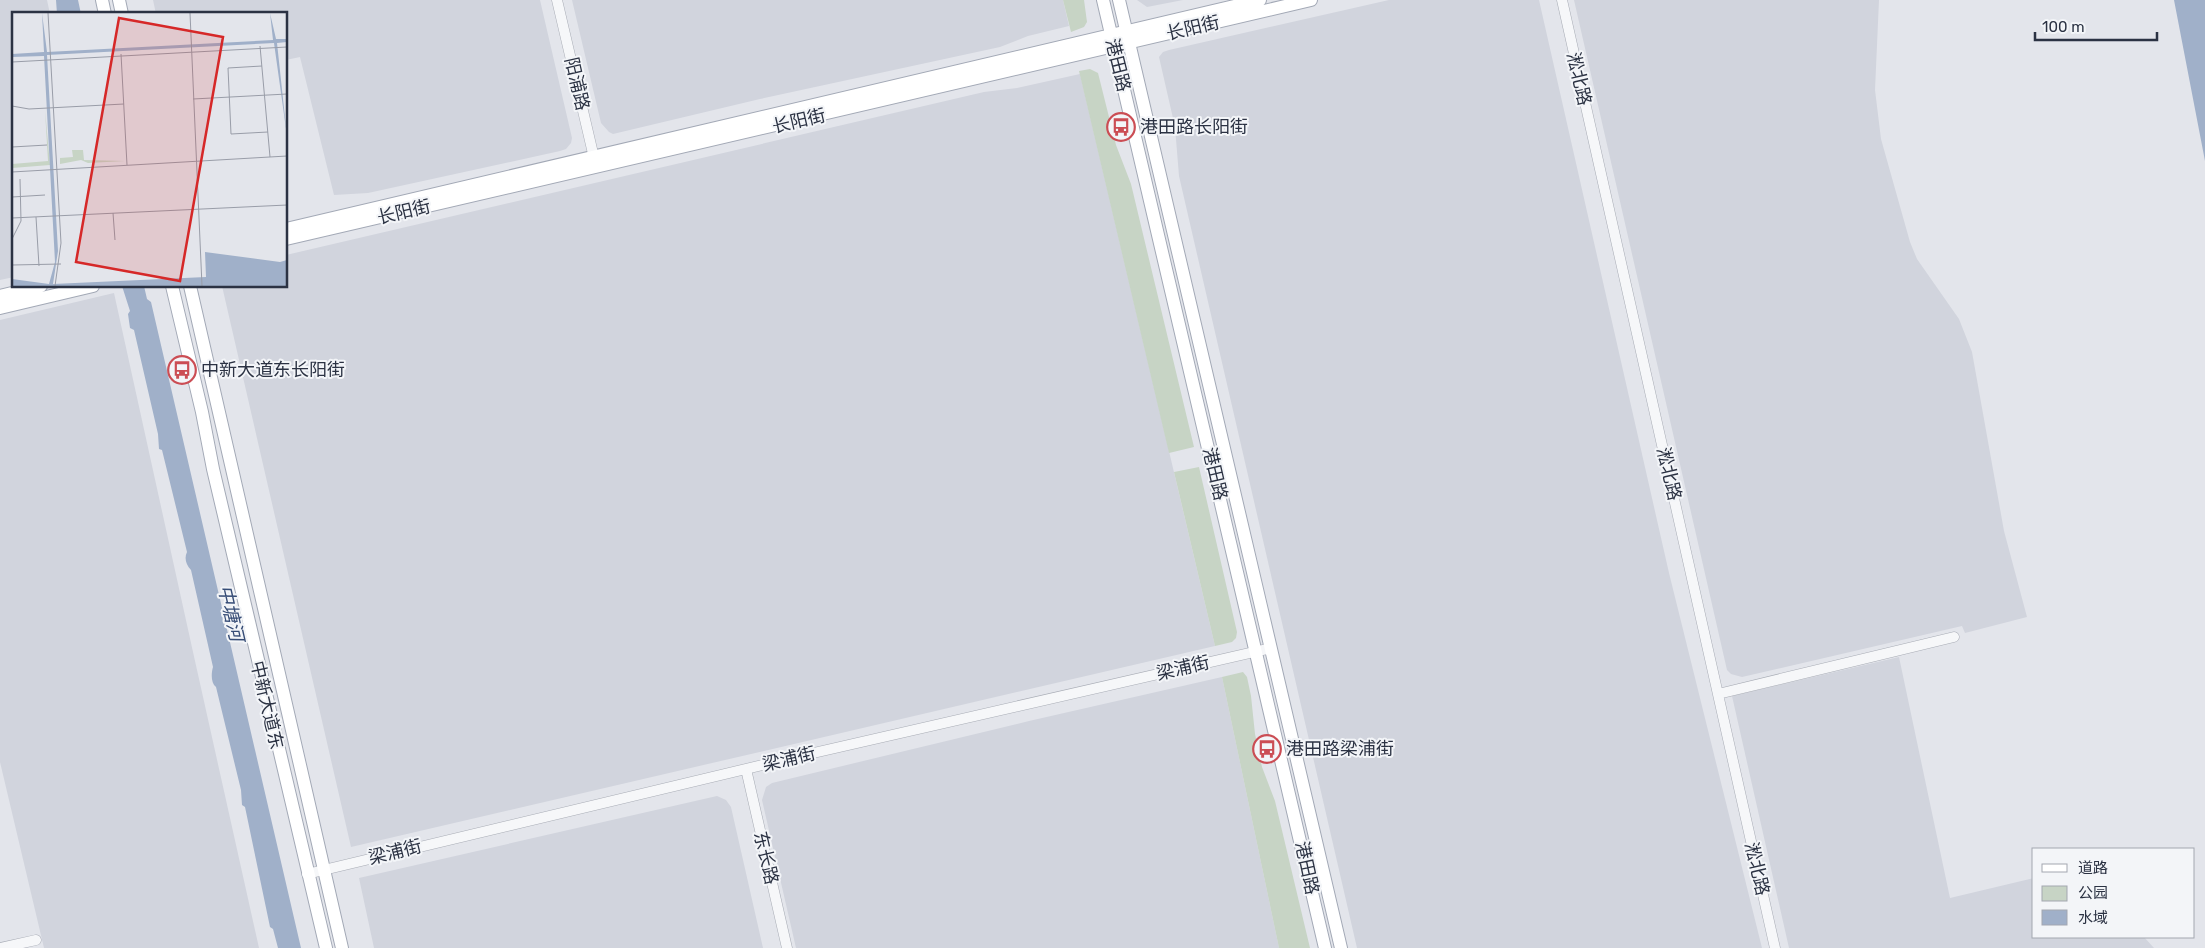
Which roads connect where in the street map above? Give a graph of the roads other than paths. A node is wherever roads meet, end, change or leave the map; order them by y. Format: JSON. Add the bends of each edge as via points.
{"nodes":[{"id":1,"x":556,"y":0,"type":"edge"},
{"id":2,"x":1103,"y":0,"type":"edge"},
{"id":3,"x":1119,"y":0,"type":"edge"},
{"id":4,"x":1260,"y":0,"type":"edge"},
{"id":5,"x":1311,"y":0,"type":"edge"},
{"id":6,"x":1562,"y":0,"type":"edge"},
{"id":7,"x":1128,"y":38,"type":"junction"},
{"id":8,"x":1113,"y":41,"type":"junction"},
{"id":9,"x":595,"y":163,"type":"junction"},
{"id":10,"x":288,"y":229,"type":"edge"},
{"id":11,"x":288,"y":240,"type":"edge"},
{"id":12,"x":33,"y":288,"type":"edge"},
{"id":13,"x":85,"y":288,"type":"edge"},
{"id":14,"x":172,"y":288,"type":"edge"},
{"id":15,"x":190,"y":288,"type":"edge"},
{"id":16,"x":0,"y":296,"type":"edge"},
{"id":17,"x":0,"y":308,"type":"edge"},
{"id":18,"x":1954,"y":637,"type":"dead end"},
{"id":19,"x":1271,"y":648,"type":"junction"},
{"id":20,"x":1257,"y":652,"type":"junction"},
{"id":21,"x":1718,"y":694,"type":"junction"},
{"id":22,"x":746,"y":769,"type":"junction"},
{"id":23,"x":324,"y":870,"type":"junction"},
{"id":24,"x":307,"y":874,"type":"junction"},
{"id":25,"x":36,"y":940,"type":"dead end"},
{"id":26,"x":0,"y":948,"type":"edge"},
{"id":27,"x":326,"y":948,"type":"edge"},
{"id":28,"x":342,"y":948,"type":"edge"},
{"id":29,"x":787,"y":948,"type":"edge"},
{"id":30,"x":1325,"y":948,"type":"edge"},
{"id":31,"x":1341,"y":948,"type":"edge"},
{"id":32,"x":1775,"y":948,"type":"edge"}],
"edges":[{"from":1,"to":9,"type":"street","name":"阳浦路"},
{"from":2,"to":8,"type":"main road","name":"港田路"},
{"from":3,"to":7,"type":"main road","name":"港田路"},
{"from":4,"to":7,"type":"main road","name":"长阳街"},
{"from":5,"to":7,"type":"main road","name":"长阳街"},
{"from":6,"to":21,"type":"street","name":"淞北路"},
{"from":7,"to":8,"type":"main road","name":"长阳街"},
{"from":7,"to":19,"type":"main road","name":"港田路"},
{"from":8,"to":9,"type":"main road","name":"长阳街"},
{"from":8,"to":20,"type":"main road","name":"港田路"},
{"from":9,"to":10,"type":"main road","name":"长阳街"},
{"from":9,"to":11,"type":"main road","name":"长阳街"},
{"from":12,"to":16,"type":"main road"},
{"from":13,"to":17,"type":"main road"},
{"from":14,"to":24,"type":"main road","name":"中新大道东"},
{"from":15,"to":23,"type":"main road","name":"中新大道东"},
{"from":18,"to":21,"type":"street"},
{"from":19,"to":20,"type":"street","name":"梁浦街"},
{"from":19,"to":31,"type":"main road","name":"港田路"},
{"from":20,"to":22,"type":"street","name":"梁浦街"},
{"from":20,"to":30,"type":"main road","name":"港田路"},
{"from":21,"to":32,"type":"street","name":"淞北路"},
{"from":22,"to":23,"type":"street","name":"梁浦街"},
{"from":22,"to":29,"type":"street","name":"东长路"},
{"from":23,"to":24,"type":"street","name":"梁浦街"},
{"from":23,"to":28,"type":"main road","name":"中新大道东"},
{"from":24,"to":27,"type":"main road","name":"中新大道东"},
{"from":25,"to":26,"type":"street"}]}
